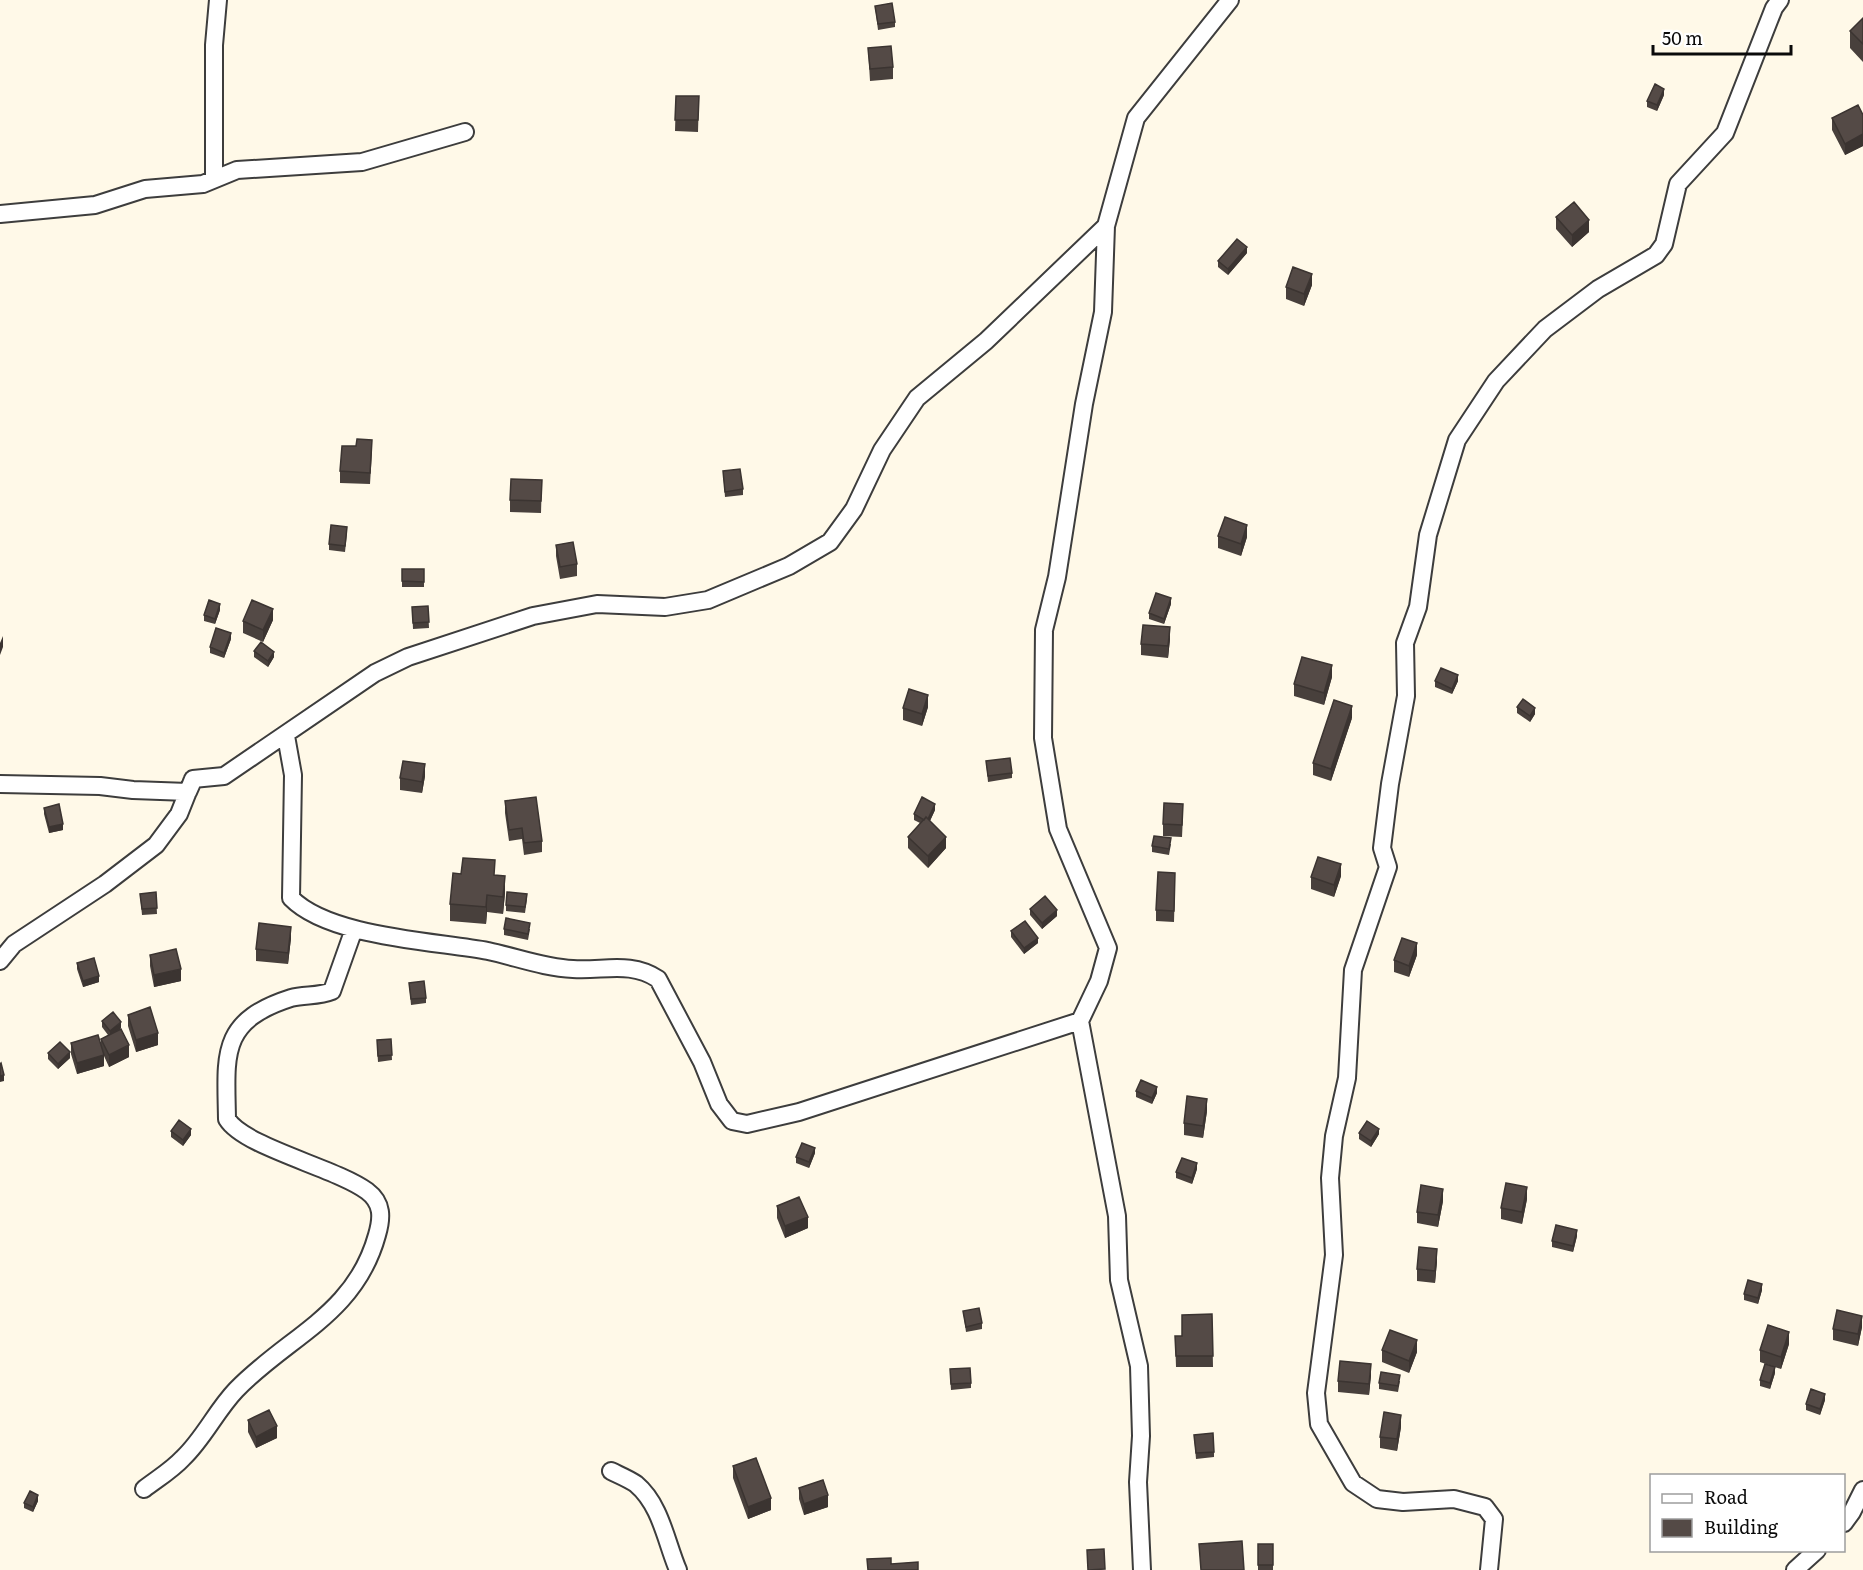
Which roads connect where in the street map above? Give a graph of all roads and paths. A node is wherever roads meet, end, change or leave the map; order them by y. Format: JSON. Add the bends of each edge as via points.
{"nodes":[{"id":1,"x":218,"y":0,"type":"edge"},
{"id":2,"x":1230,"y":0,"type":"edge"},
{"id":3,"x":1780,"y":0,"type":"edge"},
{"id":4,"x":465,"y":132,"type":"dead end"},
{"id":5,"x":214,"y":178,"type":"junction"},
{"id":6,"x":0,"y":214,"type":"edge"},
{"id":7,"x":1106,"y":226,"type":"junction"},
{"id":8,"x":286,"y":736,"type":"junction"},
{"id":9,"x":193,"y":779,"type":"junction"},
{"id":10,"x":0,"y":784,"type":"edge"},
{"id":11,"x":354,"y":929,"type":"junction"},
{"id":12,"x":0,"y":961,"type":"edge"},
{"id":13,"x":1080,"y":1021,"type":"junction"},
{"id":14,"x":611,"y":1471,"type":"dead end"},
{"id":15,"x":144,"y":1489,"type":"dead end"},
{"id":16,"x":1863,"y":1490,"type":"edge"},
{"id":17,"x":1845,"y":1522,"type":"edge"},
{"id":18,"x":1816,"y":1552,"type":"edge"},
{"id":19,"x":678,"y":1570,"type":"edge"},
{"id":20,"x":1142,"y":1570,"type":"edge"},
{"id":21,"x":1488,"y":1570,"type":"edge"},
{"id":22,"x":1795,"y":1570,"type":"edge"}],
"edges":[{"from":1,"to":5,"type":"street"},
{"from":2,"to":7,"type":"street","via":[[1136,118]]},
{"from":3,"to":21,"type":"street","via":[[1725,133],[1678,184],[1664,244],[1656,255],[1598,289],[1545,329],[1496,381],[1457,440],[1428,535],[1418,607],[1406,643],[1406,696],[1382,849],[1388,867],[1353,970],[1347,1078],[1334,1136],[1330,1178],[1334,1256],[1316,1393],[1319,1424],[1353,1483],[1377,1498],[1403,1502],[1454,1499],[1485,1507],[1492,1513]]},
{"from":4,"to":5,"type":"street","via":[[362,162],[237,170]]},
{"from":5,"to":6,"type":"street","via":[[193,185],[145,189],[95,205]]},
{"from":7,"to":8,"type":"street","via":[[986,341],[917,399],[882,450],[854,509],[830,542],[789,566],[708,600],[665,607],[597,604],[533,616],[408,657],[375,674]]},
{"from":7,"to":13,"type":"street","via":[[1103,312],[1057,577],[1044,630],[1043,738],[1058,829],[1108,948],[1099,981]]},
{"from":8,"to":9,"type":"street","via":[[224,776]]},
{"from":8,"to":11,"type":"street","via":[[293,775],[291,897],[299,906]]},
{"from":9,"to":10,"type":"street","via":[[188,792]]},
{"from":9,"to":12,"type":"street","via":[[179,814],[156,845],[14,944]]},
{"from":11,"to":13,"type":"street","via":[[572,969],[627,967],[646,971],[658,979],[702,1062],[719,1104],[732,1121],[747,1124],[799,1112]]},
{"from":11,"to":15,"type":"street","via":[[332,991],[293,997],[258,1012],[237,1030],[230,1042],[227,1119],[232,1128],[249,1137],[368,1192],[382,1216],[375,1240],[366,1264],[343,1301],[236,1390],[184,1458]]},
{"from":13,"to":20,"type":"street","via":[[1117,1216],[1119,1280],[1138,1366]]},
{"from":14,"to":19,"type":"street","via":[[636,1485],[650,1502]]},
{"from":16,"to":17,"type":"street"},
{"from":18,"to":22,"type":"street"}]}
